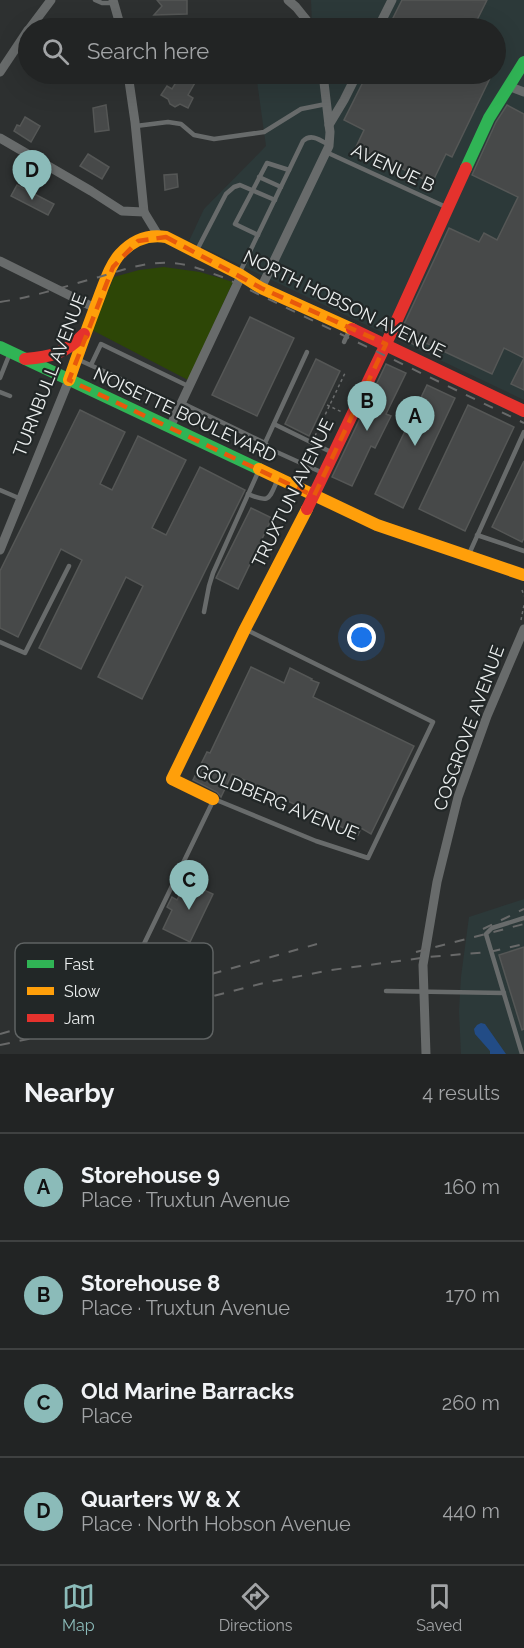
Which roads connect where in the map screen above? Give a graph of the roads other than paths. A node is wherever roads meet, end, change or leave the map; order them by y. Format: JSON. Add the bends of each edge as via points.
{"nodes":[{"id":1,"x":51,"y":0,"type":"edge"},
{"id":2,"x":95,"y":0,"type":"edge"},
{"id":3,"x":288,"y":0,"type":"edge"},
{"id":4,"x":392,"y":0,"type":"edge"},
{"id":5,"x":114,"y":1,"type":"edge"},
{"id":6,"x":298,"y":4,"type":"edge"},
{"id":7,"x":37,"y":18,"type":"edge"},
{"id":8,"x":118,"y":18,"type":"edge"},
{"id":9,"x":307,"y":18,"type":"edge"},
{"id":10,"x":383,"y":18,"type":"edge"},
{"id":11,"x":18,"y":45,"type":"edge"},
{"id":12,"x":524,"y":62,"type":"edge"},
{"id":13,"x":0,"y":72,"type":"edge"},
{"id":14,"x":130,"y":84,"type":"edge"},
{"id":15,"x":324,"y":84,"type":"edge"},
{"id":16,"x":352,"y":84,"type":"edge"},
{"id":17,"x":508,"y":86,"type":"junction"},
{"id":18,"x":524,"y":92,"type":"edge"},
{"id":19,"x":326,"y":105,"type":"junction"},
{"id":20,"x":329,"y":125,"type":"junction"},
{"id":21,"x":136,"y":126,"type":"junction"},
{"id":22,"x":0,"y":138,"type":"edge"},
{"id":23,"x":327,"y":148,"type":"junction"},
{"id":24,"x":289,"y":170,"type":"junction"},
{"id":25,"x":259,"y":177,"type":"junction"},
{"id":26,"x":281,"y":187,"type":"junction"},
{"id":27,"x":253,"y":190,"type":"junction"},
{"id":28,"x":275,"y":200,"type":"junction"},
{"id":29,"x":448,"y":208,"type":"junction"},
{"id":30,"x":144,"y":212,"type":"junction"},
{"id":31,"x":158,"y":235,"type":"junction"},
{"id":32,"x":258,"y":235,"type":"junction"},
{"id":33,"x":196,"y":252,"type":"junction"},
{"id":34,"x":0,"y":261,"type":"edge"},
{"id":35,"x":240,"y":275,"type":"junction"},
{"id":36,"x":261,"y":288,"type":"junction"},
{"id":37,"x":95,"y":308,"type":"junction"},
{"id":38,"x":350,"y":329,"type":"junction"},
{"id":39,"x":87,"y":331,"type":"junction"},
{"id":40,"x":344,"y":342,"type":"dead end"},
{"id":41,"x":386,"y":344,"type":"junction"},
{"id":42,"x":5,"y":350,"type":"edge"},
{"id":43,"x":307,"y":352,"type":"dead end"},
{"id":44,"x":77,"y":358,"type":"junction"},
{"id":45,"x":25,"y":359,"type":"junction"},
{"id":46,"x":91,"y":365,"type":"junction"},
{"id":47,"x":0,"y":378,"type":"edge"},
{"id":48,"x":69,"y":380,"type":"junction"},
{"id":49,"x":190,"y":386,"type":"junction"},
{"id":50,"x":0,"y":392,"type":"edge"},
{"id":51,"x":10,"y":396,"type":"dead end"},
{"id":52,"x":181,"y":405,"type":"junction"},
{"id":53,"x":524,"y":411,"type":"edge"},
{"id":54,"x":274,"y":424,"type":"junction"},
{"id":55,"x":170,"y":427,"type":"junction"},
{"id":56,"x":524,"y":432,"type":"edge"},
{"id":57,"x":522,"y":441,"type":"edge"},
{"id":58,"x":266,"y":443,"type":"junction"},
{"id":59,"x":334,"y":454,"type":"junction"},
{"id":60,"x":259,"y":470,"type":"junction"},
{"id":61,"x":324,"y":474,"type":"junction"},
{"id":62,"x":278,"y":478,"type":"junction"},
{"id":63,"x":0,"y":490,"type":"edge"},
{"id":64,"x":248,"y":494,"type":"junction"},
{"id":65,"x":314,"y":496,"type":"junction"},
{"id":66,"x":21,"y":499,"type":"junction"},
{"id":67,"x":477,"y":535,"type":"junction"},
{"id":68,"x":0,"y":550,"type":"edge"},
{"id":69,"x":524,"y":551,"type":"edge"},
{"id":70,"x":468,"y":557,"type":"junction"},
{"id":71,"x":69,"y":566,"type":"dead end"},
{"id":72,"x":524,"y":575,"type":"edge"},
{"id":73,"x":204,"y":612,"type":"dead end"},
{"id":74,"x":245,"y":629,"type":"junction"},
{"id":75,"x":524,"y":629,"type":"edge"},
{"id":76,"x":0,"y":642,"type":"edge"},
{"id":77,"x":172,"y":779,"type":"joint"},
{"id":78,"x":214,"y":799,"type":"junction"},
{"id":79,"x":524,"y":918,"type":"edge"},
{"id":80,"x":144,"y":943,"type":"edge"},
{"id":81,"x":386,"y":991,"type":"dead end"},
{"id":82,"x":504,"y":993,"type":"junction"},
{"id":83,"x":426,"y":1054,"type":"edge"},
{"id":84,"x":522,"y":1054,"type":"edge"}],
"edges":[{"from":1,"to":7,"type":"street"},
{"from":2,"to":5,"type":"lane"},
{"from":3,"to":6,"type":"street"},
{"from":4,"to":10,"type":"street"},
{"from":5,"to":8,"type":"street"},
{"from":6,"to":9,"type":"street"},
{"from":11,"to":13,"type":"street"},
{"from":12,"to":17,"type":"street","name":"TRUXTUN AVENUE"},
{"from":14,"to":21,"type":"street"},
{"from":15,"to":19,"type":"street"},
{"from":16,"to":20,"type":"street"},
{"from":17,"to":18,"type":"street"},
{"from":17,"to":29,"type":"street","name":"TRUXTUN AVENUE"},
{"from":19,"to":20,"type":"street"},
{"from":19,"to":21,"type":"lane","via":[[301,110],[264,132],[214,139],[194,135],[182,124]]},
{"from":20,"to":23,"type":"street"},
{"from":21,"to":30,"type":"street"},
{"from":22,"to":30,"type":"street","via":[[122,211]]},
{"from":23,"to":24,"type":"lane","via":[[315,138],[307,138]]},
{"from":23,"to":29,"type":"lane","name":"AVENUE B"},
{"from":23,"to":36,"type":"street"},
{"from":24,"to":25,"type":"lane","via":[[267,163]]},
{"from":24,"to":26,"type":"lane"},
{"from":25,"to":26,"type":"lane"},
{"from":25,"to":27,"type":"lane"},
{"from":26,"to":28,"type":"lane"},
{"from":27,"to":28,"type":"lane"},
{"from":27,"to":32,"type":"lane","via":[[235,224]]},
{"from":27,"to":33,"type":"lane","via":[[240,185],[226,194]]},
{"from":28,"to":32,"type":"lane"},
{"from":29,"to":41,"type":"street","name":"TRUXTUN AVENUE"},
{"from":30,"to":31,"type":"street"},
{"from":31,"to":33,"type":"street","name":"NORTH HOBSON AVENUE"},
{"from":31,"to":37,"type":"street","name":"TURNBULL AVENUE","via":[[138,241],[119,255]]},
{"from":32,"to":35,"type":"lane"},
{"from":33,"to":35,"type":"street","name":"NORTH HOBSON AVENUE"},
{"from":34,"to":37,"type":"street"},
{"from":35,"to":36,"type":"street","name":"NORTH HOBSON AVENUE"},
{"from":35,"to":49,"type":"street"},
{"from":36,"to":38,"type":"street","name":"NORTH HOBSON AVENUE"},
{"from":37,"to":39,"type":"street","name":"TURNBULL AVENUE"},
{"from":38,"to":40,"type":"lane"},
{"from":38,"to":41,"type":"street","name":"NORTH HOBSON AVENUE"},
{"from":39,"to":44,"type":"street","name":"TURNBULL AVENUE"},
{"from":39,"to":45,"type":"street","via":[[66,351]]},
{"from":41,"to":53,"type":"street","name":"NORTH HOBSON AVENUE"},
{"from":41,"to":59,"type":"street","name":"TRUXTUN AVENUE"},
{"from":42,"to":45,"type":"street","name":"NOISETTE BOULEVARD"},
{"from":42,"to":47,"type":"lane"},
{"from":43,"to":54,"type":"lane"},
{"from":44,"to":46,"type":"lane"},
{"from":44,"to":48,"type":"street","name":"TURNBULL AVENUE"},
{"from":45,"to":48,"type":"street","name":"NOISETTE BOULEVARD"},
{"from":46,"to":49,"type":"lane","via":[[101,344]]},
{"from":46,"to":52,"type":"lane"},
{"from":48,"to":55,"type":"street","name":"NOISETTE BOULEVARD"},
{"from":48,"to":66,"type":"street","name":"TURNBULL AVENUE"},
{"from":49,"to":52,"type":"street"},
{"from":50,"to":51,"type":"lane"},
{"from":52,"to":55,"type":"street"},
{"from":52,"to":58,"type":"lane"},
{"from":54,"to":58,"type":"lane"},
{"from":54,"to":59,"type":"lane"},
{"from":55,"to":60,"type":"street","name":"NOISETTE BOULEVARD"},
{"from":56,"to":57,"type":"lane"},
{"from":57,"to":67,"type":"lane"},
{"from":58,"to":61,"type":"lane"},
{"from":59,"to":61,"type":"street","name":"TRUXTUN AVENUE"},
{"from":60,"to":62,"type":"street","name":"NOISETTE BOULEVARD"},
{"from":60,"to":64,"type":"lane"},
{"from":61,"to":65,"type":"street","name":"TRUXTUN AVENUE"},
{"from":62,"to":64,"type":"lane","via":[[266,500]]},
{"from":62,"to":65,"type":"street","name":"NOISETTE BOULEVARD"},
{"from":63,"to":66,"type":"lane"},
{"from":64,"to":73,"type":"lane","via":[[208,586]]},
{"from":65,"to":70,"type":"street","name":"NOISETTE BOULEVARD","via":[[378,525]]},
{"from":65,"to":74,"type":"street","name":"TRUXTUN AVENUE"},
{"from":66,"to":68,"type":"street","name":"TURNBULL AVENUE"},
{"from":67,"to":69,"type":"lane"},
{"from":67,"to":70,"type":"lane"},
{"from":70,"to":72,"type":"street","name":"NOISETTE BOULEVARD"},
{"from":71,"to":76,"type":"lane","via":[[25,653]]},
{"from":74,"to":77,"type":"street","name":"TRUXTUN AVENUE"},
{"from":74,"to":78,"type":"lane","name":"GOLDBERG AVENUE","via":[[433,722],[368,858]]},
{"from":75,"to":83,"type":"street","name":"COSGROVE AVENUE","via":[[458,797],[437,882],[423,965]]},
{"from":77,"to":78,"type":"street","name":"GOLDBERG AVENUE"},
{"from":78,"to":80,"type":"lane"},
{"from":79,"to":82,"type":"lane","via":[[492,928],[486,934]]},
{"from":81,"to":82,"type":"lane"},
{"from":82,"to":84,"type":"lane"}]}
